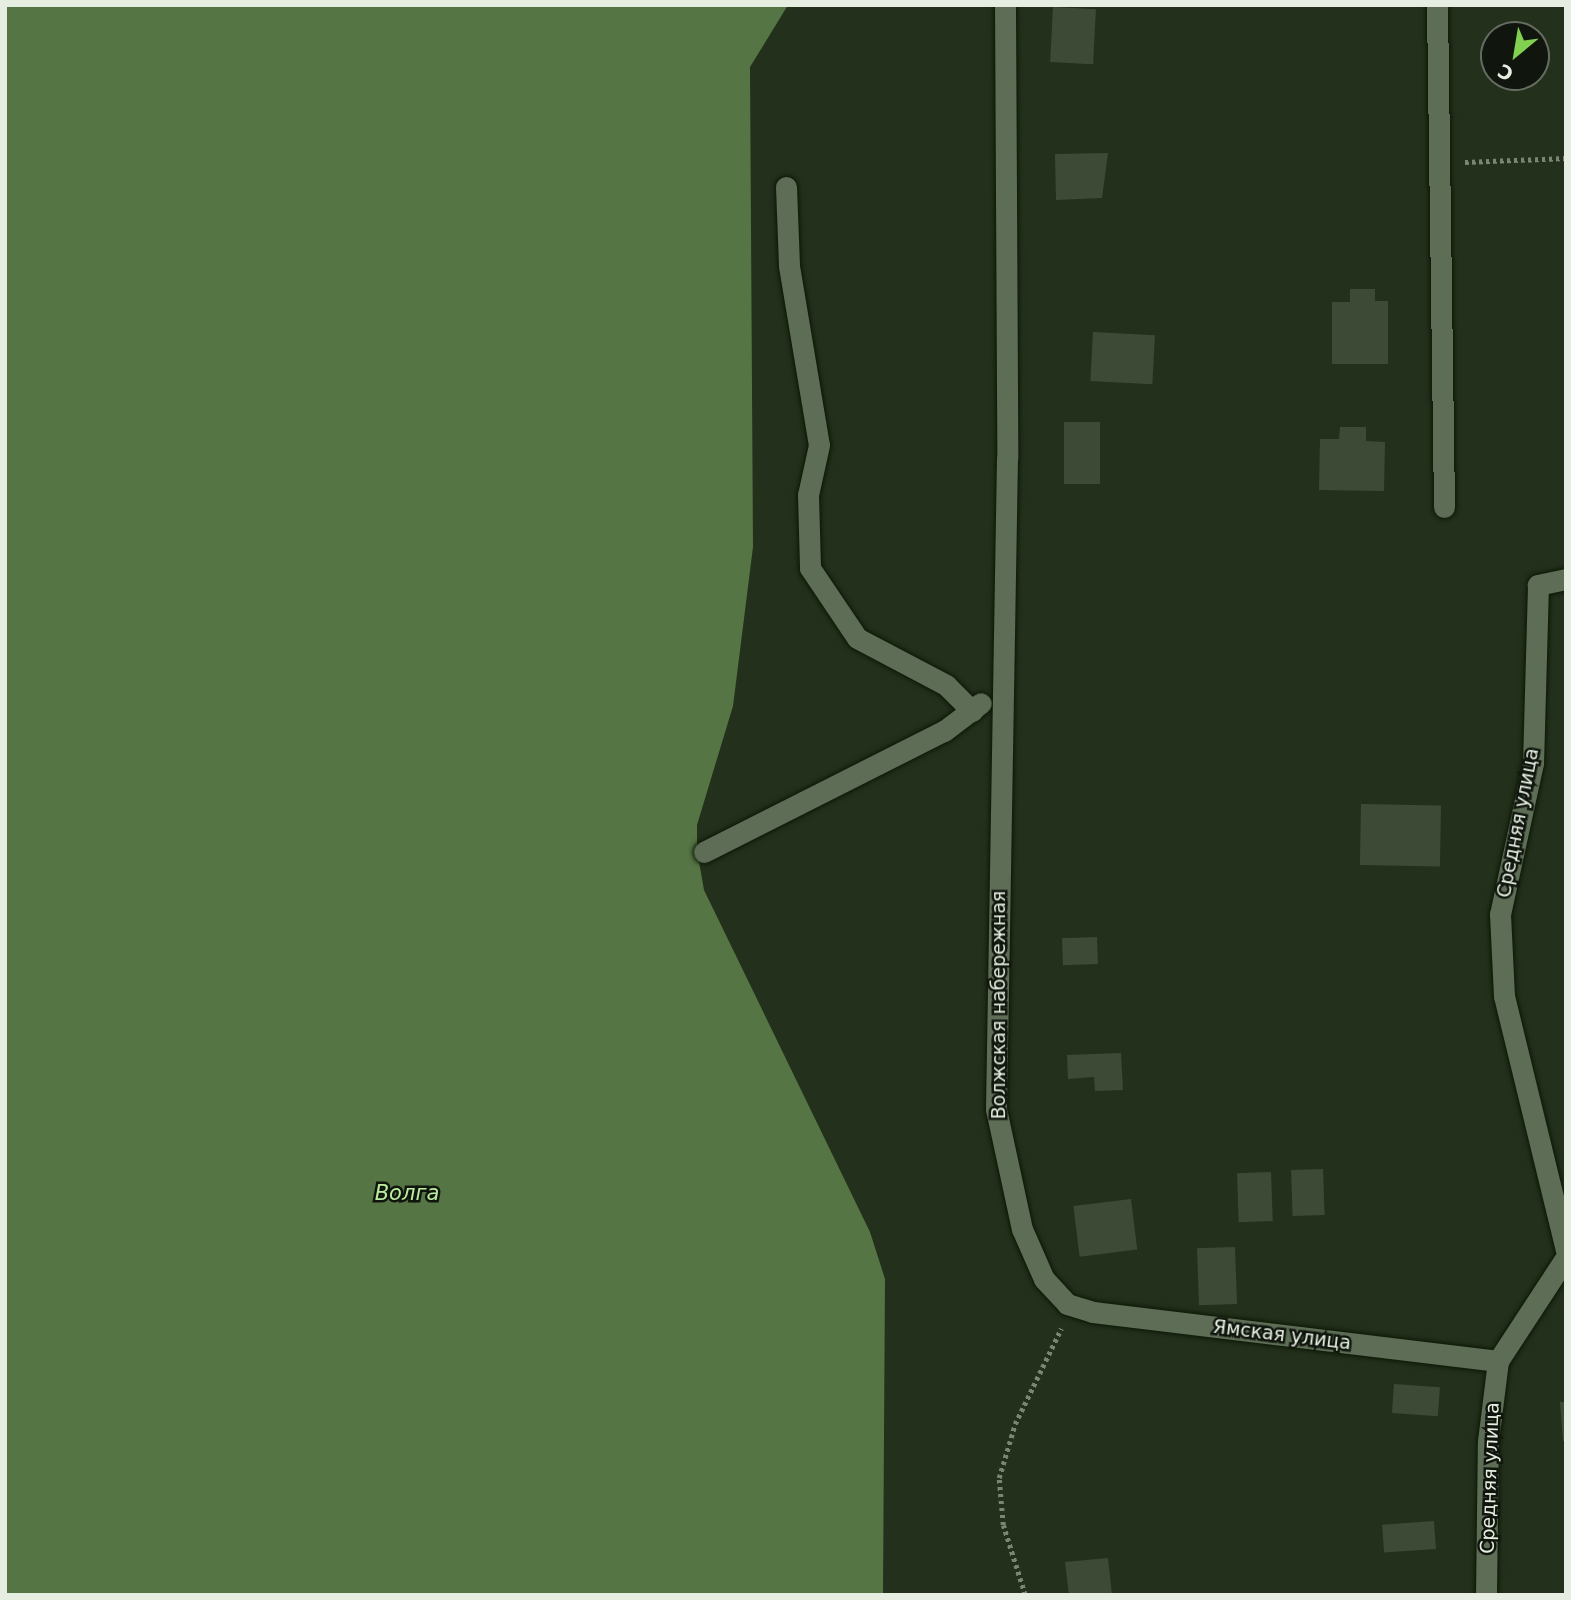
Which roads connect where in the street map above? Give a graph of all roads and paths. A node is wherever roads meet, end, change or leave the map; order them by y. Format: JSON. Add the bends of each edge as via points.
{"nodes":[{"id":1,"x":1005,"y":5,"type":"edge"},
{"id":2,"x":1437,"y":5,"type":"edge"},
{"id":3,"x":1566,"y":158,"type":"edge"},
{"id":4,"x":1438,"y":163,"type":"junction"},
{"id":5,"x":786,"y":187,"type":"dead end"},
{"id":6,"x":1444,"y":507,"type":"dead end"},
{"id":7,"x":1566,"y":579,"type":"edge"},
{"id":8,"x":1000,"y":690,"type":"junction"},
{"id":9,"x":972,"y":711,"type":"junction"},
{"id":10,"x":704,"y":852,"type":"dead end"},
{"id":11,"x":1566,"y":1251,"type":"edge"},
{"id":12,"x":1566,"y":1257,"type":"edge"},
{"id":13,"x":1067,"y":1304,"type":"junction"},
{"id":14,"x":1498,"y":1360,"type":"junction"},
{"id":15,"x":1026,"y":1595,"type":"edge"},
{"id":16,"x":1486,"y":1595,"type":"edge"}],
"edges":[{"from":1,"to":8,"type":"street","name":"Волжская набережная","via":[[1007,458]]},
{"from":2,"to":4,"type":"street"},
{"from":3,"to":4,"type":"path"},
{"from":4,"to":6,"type":"street"},
{"from":5,"to":9,"type":"street","via":[[789,266],[818,445],[808,495],[810,568],[857,638],[946,685]]},
{"from":7,"to":11,"type":"street","name":"Средняя улица","via":[[1538,585],[1533,763],[1500,914],[1504,996]]},
{"from":8,"to":9,"type":"street"},
{"from":8,"to":13,"type":"street","name":"Волжская набережная","via":[[996,1109],[1022,1229],[1044,1279]]},
{"from":9,"to":10,"type":"street","via":[[944,732]]},
{"from":12,"to":14,"type":"street","name":"Средняя улица"},
{"from":13,"to":14,"type":"street","name":"Ямская улица"},
{"from":13,"to":15,"type":"path","via":[[1046,1366],[1014,1424],[999,1478],[1003,1525]]},
{"from":14,"to":16,"type":"street","name":"Средняя улица","via":[[1488,1441]]}]}
